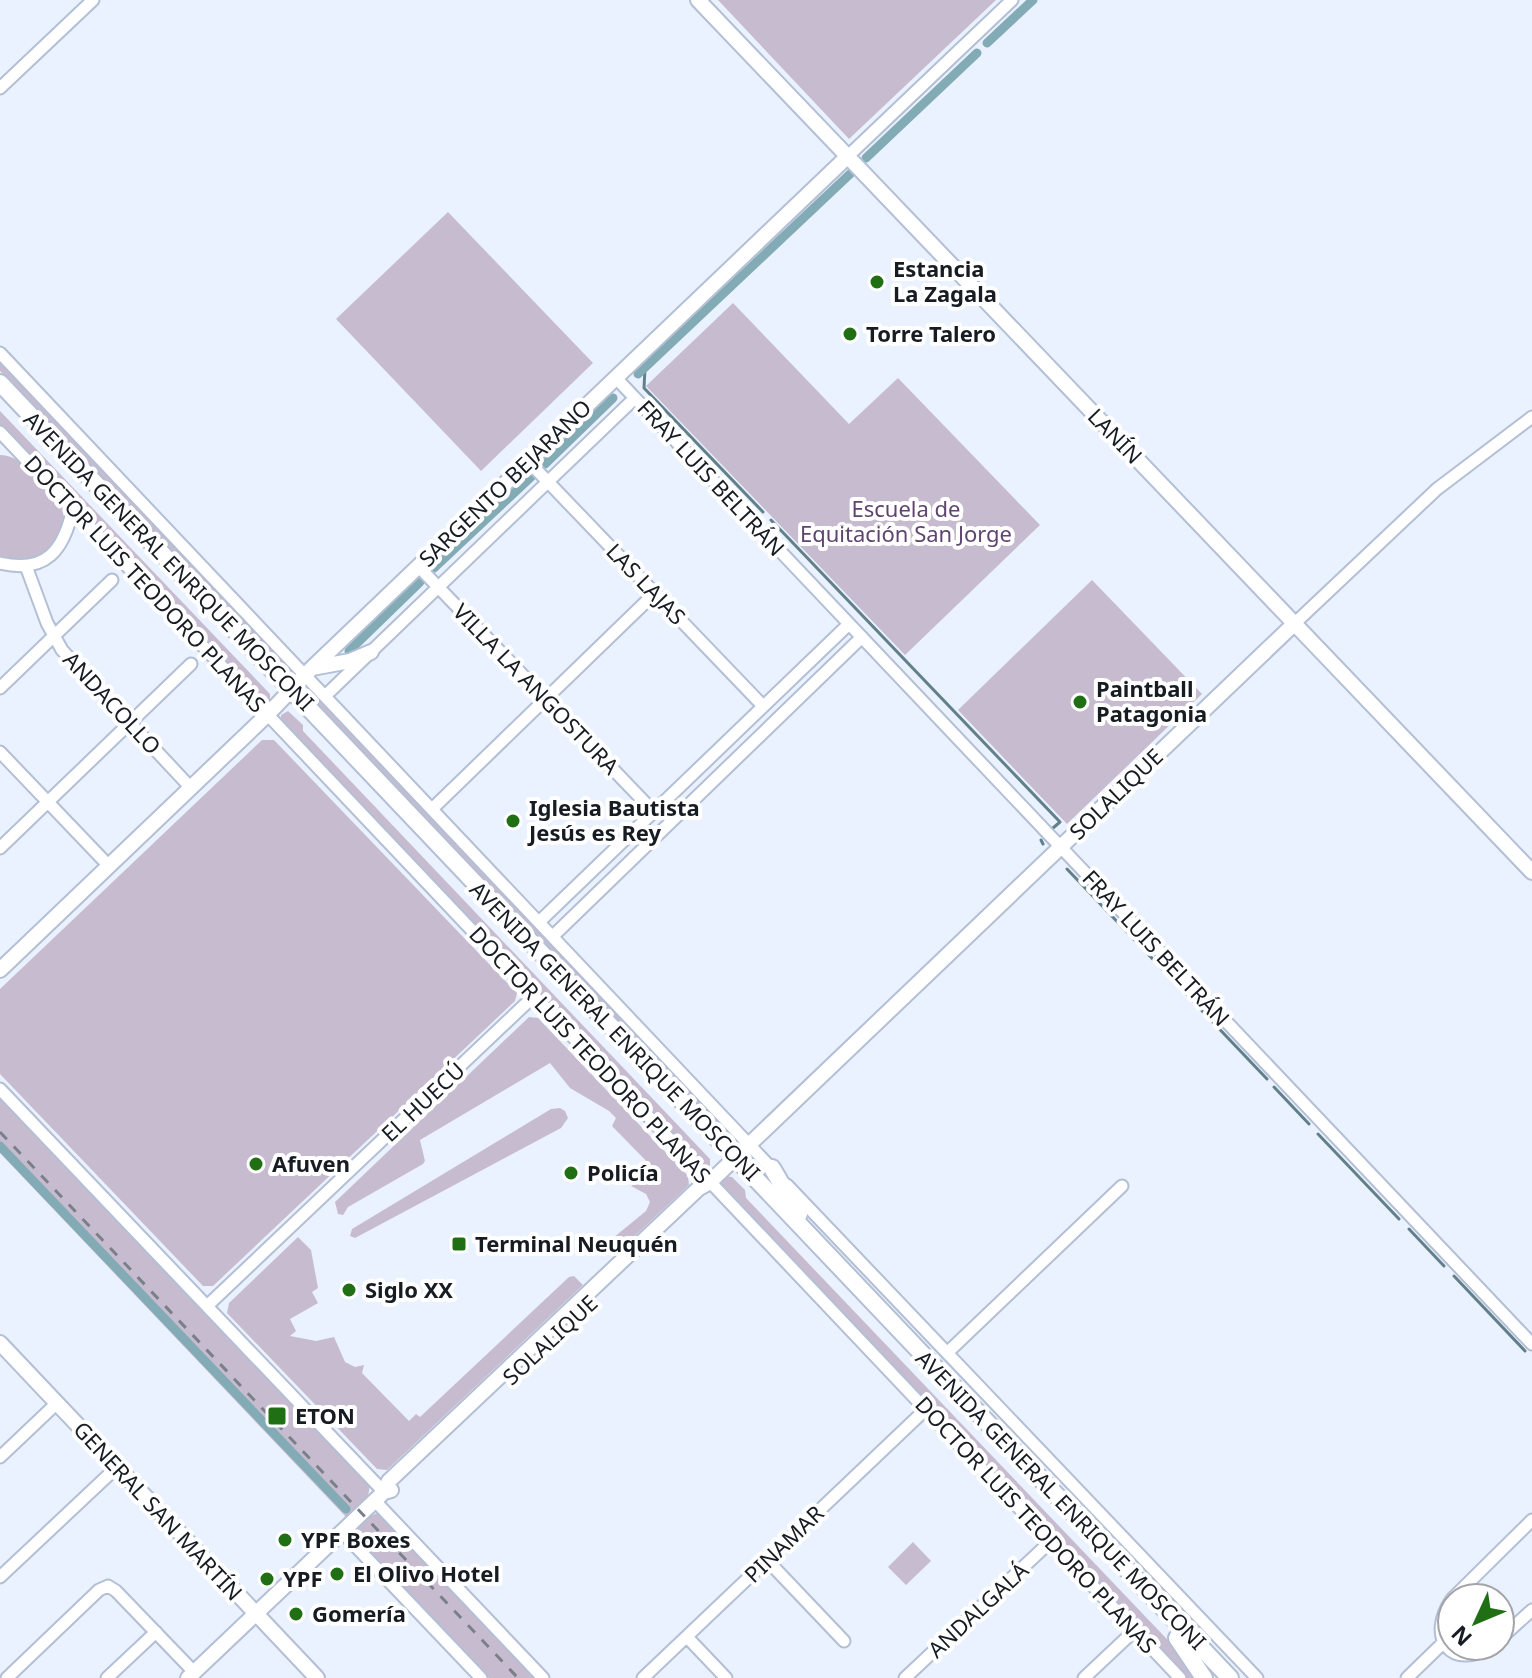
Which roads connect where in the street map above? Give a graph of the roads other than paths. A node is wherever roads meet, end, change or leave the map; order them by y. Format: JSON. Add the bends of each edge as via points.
{"nodes":[{"id":1,"x":93,"y":0,"type":"edge"},
{"id":2,"x":698,"y":0,"type":"edge"},
{"id":3,"x":1012,"y":0,"type":"edge"},
{"id":4,"x":0,"y":88,"type":"edge"},
{"id":5,"x":847,"y":157,"type":"junction"},
{"id":6,"x":0,"y":353,"type":"edge"},
{"id":7,"x":616,"y":378,"type":"junction"},
{"id":8,"x":0,"y":383,"type":"edge"},
{"id":9,"x":0,"y":398,"type":"edge"},
{"id":10,"x":635,"y":398,"type":"junction"},
{"id":11,"x":1532,"y":417,"type":"edge"},
{"id":12,"x":0,"y":432,"type":"edge"},
{"id":13,"x":14,"y":446,"type":"junction"},
{"id":14,"x":0,"y":449,"type":"edge"},
{"id":15,"x":528,"y":461,"type":"junction"},
{"id":16,"x":548,"y":482,"type":"junction"},
{"id":17,"x":73,"y":508,"type":"junction"},
{"id":18,"x":0,"y":563,"type":"edge"},
{"id":19,"x":26,"y":566,"type":"junction"},
{"id":20,"x":418,"y":566,"type":"junction"},
{"id":21,"x":112,"y":580,"type":"dead end"},
{"id":22,"x":438,"y":587,"type":"junction"},
{"id":23,"x":655,"y":593,"type":"junction"},
{"id":24,"x":849,"y":624,"type":"junction"},
{"id":25,"x":1294,"y":624,"type":"junction"},
{"id":26,"x":54,"y":636,"type":"junction"},
{"id":27,"x":862,"y":637,"type":"junction"},
{"id":28,"x":371,"y":652,"type":"junction"},
{"id":29,"x":191,"y":664,"type":"dead end"},
{"id":30,"x":308,"y":671,"type":"junction"},
{"id":31,"x":0,"y":688,"type":"edge"},
{"id":32,"x":287,"y":693,"type":"junction"},
{"id":33,"x":325,"y":696,"type":"junction"},
{"id":34,"x":546,"y":699,"type":"junction"},
{"id":35,"x":763,"y":706,"type":"junction"},
{"id":36,"x":268,"y":714,"type":"junction"},
{"id":37,"x":129,"y":723,"type":"junction"},
{"id":38,"x":0,"y":752,"type":"edge"},
{"id":39,"x":191,"y":788,"type":"junction"},
{"id":40,"x":48,"y":802,"type":"junction"},
{"id":41,"x":432,"y":809,"type":"junction"},
{"id":42,"x":654,"y":812,"type":"junction"},
{"id":43,"x":1061,"y":847,"type":"junction"},
{"id":44,"x":0,"y":848,"type":"edge"},
{"id":45,"x":109,"y":866,"type":"junction"},
{"id":46,"x":1532,"y":872,"type":"edge"},
{"id":47,"x":539,"y":922,"type":"junction"},
{"id":48,"x":553,"y":936,"type":"junction"},
{"id":49,"x":0,"y":970,"type":"edge"},
{"id":50,"x":534,"y":996,"type":"junction"},
{"id":51,"x":0,"y":1089,"type":"edge"},
{"id":52,"x":749,"y":1145,"type":"junction"},
{"id":53,"x":732,"y":1161,"type":"junction"},
{"id":54,"x":772,"y":1168,"type":"junction"},
{"id":55,"x":710,"y":1182,"type":"junction"},
{"id":56,"x":1122,"y":1186,"type":"dead end"},
{"id":57,"x":828,"y":1255,"type":"junction"},
{"id":58,"x":207,"y":1306,"type":"junction"},
{"id":59,"x":0,"y":1343,"type":"edge"},
{"id":60,"x":1532,"y":1344,"type":"edge"},
{"id":61,"x":947,"y":1353,"type":"junction"},
{"id":62,"x":57,"y":1403,"type":"junction"},
{"id":63,"x":926,"y":1409,"type":"junction"},
{"id":64,"x":0,"y":1457,"type":"edge"},
{"id":65,"x":117,"y":1467,"type":"junction"},
{"id":66,"x":380,"y":1497,"type":"junction"},
{"id":67,"x":1532,"y":1520,"type":"edge"},
{"id":68,"x":342,"y":1532,"type":"junction"},
{"id":69,"x":1051,"y":1541,"type":"junction"},
{"id":70,"x":767,"y":1560,"type":"junction"},
{"id":71,"x":0,"y":1577,"type":"edge"},
{"id":72,"x":1470,"y":1582,"type":"edge"},
{"id":73,"x":1532,"y":1610,"type":"edge"},
{"id":74,"x":256,"y":1614,"type":"junction"},
{"id":75,"x":1516,"y":1624,"type":"edge"},
{"id":76,"x":1135,"y":1630,"type":"junction"},
{"id":77,"x":156,"y":1632,"type":"junction"},
{"id":78,"x":687,"y":1637,"type":"junction"},
{"id":79,"x":1177,"y":1638,"type":"junction"},
{"id":80,"x":844,"y":1641,"type":"dead end"},
{"id":81,"x":1436,"y":1650,"type":"edge"},
{"id":82,"x":191,"y":1675,"type":"edge"},
{"id":83,"x":7,"y":1678,"type":"edge"},
{"id":84,"x":107,"y":1678,"type":"edge"},
{"id":85,"x":317,"y":1678,"type":"edge"},
{"id":86,"x":481,"y":1678,"type":"edge"},
{"id":87,"x":543,"y":1678,"type":"edge"},
{"id":88,"x":643,"y":1678,"type":"edge"},
{"id":89,"x":726,"y":1678,"type":"edge"},
{"id":90,"x":906,"y":1678,"type":"edge"},
{"id":91,"x":1084,"y":1678,"type":"edge"},
{"id":92,"x":1180,"y":1678,"type":"edge"},
{"id":93,"x":1204,"y":1678,"type":"edge"},
{"id":94,"x":1215,"y":1678,"type":"edge"},
{"id":95,"x":1230,"y":1678,"type":"edge"},
{"id":96,"x":1257,"y":1678,"type":"edge"},
{"id":97,"x":1407,"y":1678,"type":"edge"}],
"edges":[{"from":1,"to":4,"type":"street"},
{"from":2,"to":5,"type":"main road","name":"LANÍN"},
{"from":3,"to":5,"type":"street","name":"SARGENTO BEJARANO"},
{"from":5,"to":7,"type":"main road","name":"SARGENTO BEJARANO"},
{"from":5,"to":25,"type":"main road","name":"LANÍN"},
{"from":6,"to":30,"type":"street"},
{"from":7,"to":10,"type":"street","name":"FRAY LUIS BELTRÁN"},
{"from":7,"to":15,"type":"main road","name":"SARGENTO BEJARANO"},
{"from":8,"to":32,"type":"highway","name":"AVENIDA GENERAL ENRIQUE MOSCONI"},
{"from":9,"to":32,"type":"highway","name":"AVENIDA GENERAL ENRIQUE MOSCONI"},
{"from":10,"to":16,"type":"street","name":"SARGENTO BEJARANO"},
{"from":10,"to":24,"type":"street","name":"FRAY LUIS BELTRÁN"},
{"from":11,"to":25,"type":"street","name":"SOLALIQUE","via":[[1429,495]]},
{"from":12,"to":13,"type":"street","name":"DOCTOR LUIS TEODORO PLANAS"},
{"from":13,"to":14,"type":"street"},
{"from":13,"to":17,"type":"street","name":"DOCTOR LUIS TEODORO PLANAS"},
{"from":15,"to":16,"type":"street","name":"LAS LAJAS"},
{"from":15,"to":20,"type":"main road","name":"SARGENTO BEJARANO"},
{"from":16,"to":22,"type":"street","name":"SARGENTO BEJARANO"},
{"from":16,"to":23,"type":"street","name":"LAS LAJAS"},
{"from":17,"to":19,"type":"street","via":[[60,545],[49,557]]},
{"from":17,"to":36,"type":"street","name":"DOCTOR LUIS TEODORO PLANAS"},
{"from":18,"to":19,"type":"street"},
{"from":19,"to":26,"type":"street","name":"ANDACOLLO"},
{"from":20,"to":22,"type":"street","name":"VILLA LA ANGOSTURA"},
{"from":20,"to":30,"type":"main road","name":"SARGENTO BEJARANO"},
{"from":21,"to":26,"type":"street"},
{"from":22,"to":28,"type":"street","name":"SARGENTO BEJARANO"},
{"from":22,"to":34,"type":"street","name":"VILLA LA ANGOSTURA"},
{"from":23,"to":34,"type":"street"},
{"from":23,"to":35,"type":"street","name":"LAS LAJAS"},
{"from":24,"to":27,"type":"street","name":"FRAY LUIS BELTRÁN"},
{"from":24,"to":35,"type":"street"},
{"from":25,"to":43,"type":"main road","name":"SOLALIQUE"},
{"from":25,"to":46,"type":"main road","name":"LANÍN"},
{"from":26,"to":31,"type":"street"},
{"from":26,"to":37,"type":"street","name":"ANDACOLLO"},
{"from":27,"to":43,"type":"street","name":"FRAY LUIS BELTRÁN"},
{"from":27,"to":48,"type":"street"},
{"from":28,"to":30,"type":"main road"},
{"from":28,"to":33,"type":"street","name":"SARGENTO BEJARANO"},
{"from":29,"to":37,"type":"street"},
{"from":30,"to":32,"type":"main road","name":"SARGENTO BEJARANO"},
{"from":30,"to":33,"type":"street"},
{"from":32,"to":36,"type":"main road","name":"SARGENTO BEJARANO"},
{"from":32,"to":53,"type":"highway","name":"AVENIDA GENERAL ENRIQUE MOSCONI"},
{"from":33,"to":41,"type":"street"},
{"from":34,"to":41,"type":"street"},
{"from":34,"to":42,"type":"street","name":"VILLA LA ANGOSTURA"},
{"from":35,"to":42,"type":"street"},
{"from":36,"to":39,"type":"main road","name":"SARGENTO BEJARANO"},
{"from":36,"to":50,"type":"street","name":"DOCTOR LUIS TEODORO PLANAS"},
{"from":37,"to":39,"type":"street","name":"ANDACOLLO"},
{"from":37,"to":40,"type":"street"},
{"from":38,"to":40,"type":"street"},
{"from":39,"to":45,"type":"main road","name":"SARGENTO BEJARANO"},
{"from":40,"to":44,"type":"street"},
{"from":40,"to":45,"type":"street"},
{"from":41,"to":47,"type":"street"},
{"from":42,"to":47,"type":"street"},
{"from":43,"to":52,"type":"main road","name":"SOLALIQUE"},
{"from":43,"to":60,"type":"street","name":"FRAY LUIS BELTRÁN"},
{"from":45,"to":49,"type":"main road","name":"SARGENTO BEJARANO"},
{"from":47,"to":48,"type":"street"},
{"from":48,"to":52,"type":"street"},
{"from":50,"to":55,"type":"street","name":"DOCTOR LUIS TEODORO PLANAS"},
{"from":50,"to":58,"type":"street","name":"EL HUECÚ"},
{"from":51,"to":58,"type":"street"},
{"from":52,"to":53,"type":"main road","name":"SOLALIQUE"},
{"from":52,"to":54,"type":"street"},
{"from":53,"to":55,"type":"main road","name":"SOLALIQUE"},
{"from":53,"to":57,"type":"highway","name":"AVENIDA GENERAL ENRIQUE MOSCONI"},
{"from":53,"to":79,"type":"highway","name":"AVENIDA GENERAL ENRIQUE MOSCONI"},
{"from":54,"to":57,"type":"highway"},
{"from":54,"to":61,"type":"street"},
{"from":55,"to":63,"type":"street","name":"DOCTOR LUIS TEODORO PLANAS"},
{"from":55,"to":66,"type":"main road","name":"SOLALIQUE","via":[[389,1481]]},
{"from":56,"to":61,"type":"street"},
{"from":57,"to":95,"type":"highway","name":"AVENIDA GENERAL ENRIQUE MOSCONI"},
{"from":58,"to":66,"type":"street"},
{"from":59,"to":62,"type":"main road","name":"GENERAL SAN MARTÍN"},
{"from":61,"to":96,"type":"street"},
{"from":62,"to":64,"type":"street"},
{"from":62,"to":65,"type":"main road","name":"GENERAL SAN MARTÍN"},
{"from":63,"to":69,"type":"street","name":"DOCTOR LUIS TEODORO PLANAS"},
{"from":63,"to":70,"type":"street","name":"PINAMAR"},
{"from":65,"to":71,"type":"street"},
{"from":65,"to":74,"type":"main road","name":"GENERAL SAN MARTÍN"},
{"from":66,"to":68,"type":"main road","name":"SOLALIQUE"},
{"from":66,"to":87,"type":"street"},
{"from":67,"to":72,"type":"street"},
{"from":68,"to":74,"type":"main road","name":"SOLALIQUE"},
{"from":68,"to":86,"type":"street"},
{"from":69,"to":76,"type":"street","name":"DOCTOR LUIS TEODORO PLANAS"},
{"from":69,"to":90,"type":"street","name":"ANDALGALÁ"},
{"from":70,"to":78,"type":"street","name":"PINAMAR"},
{"from":70,"to":80,"type":"street"},
{"from":73,"to":75,"type":"street"},
{"from":74,"to":82,"type":"main road","name":"SOLALIQUE"},
{"from":74,"to":85,"type":"main road","name":"GENERAL SAN MARTÍN"},
{"from":76,"to":91,"type":"street"},
{"from":76,"to":92,"type":"street","name":"DOCTOR LUIS TEODORO PLANAS"},
{"from":77,"to":82,"type":"street"},
{"from":77,"to":83,"type":"street","via":[[108,1586]]},
{"from":77,"to":84,"type":"street"},
{"from":78,"to":88,"type":"street","name":"PINAMAR"},
{"from":78,"to":89,"type":"street"},
{"from":79,"to":93,"type":"highway"},
{"from":79,"to":94,"type":"highway","name":"AVENIDA GENERAL ENRIQUE MOSCONI"},
{"from":81,"to":97,"type":"street"}]}
